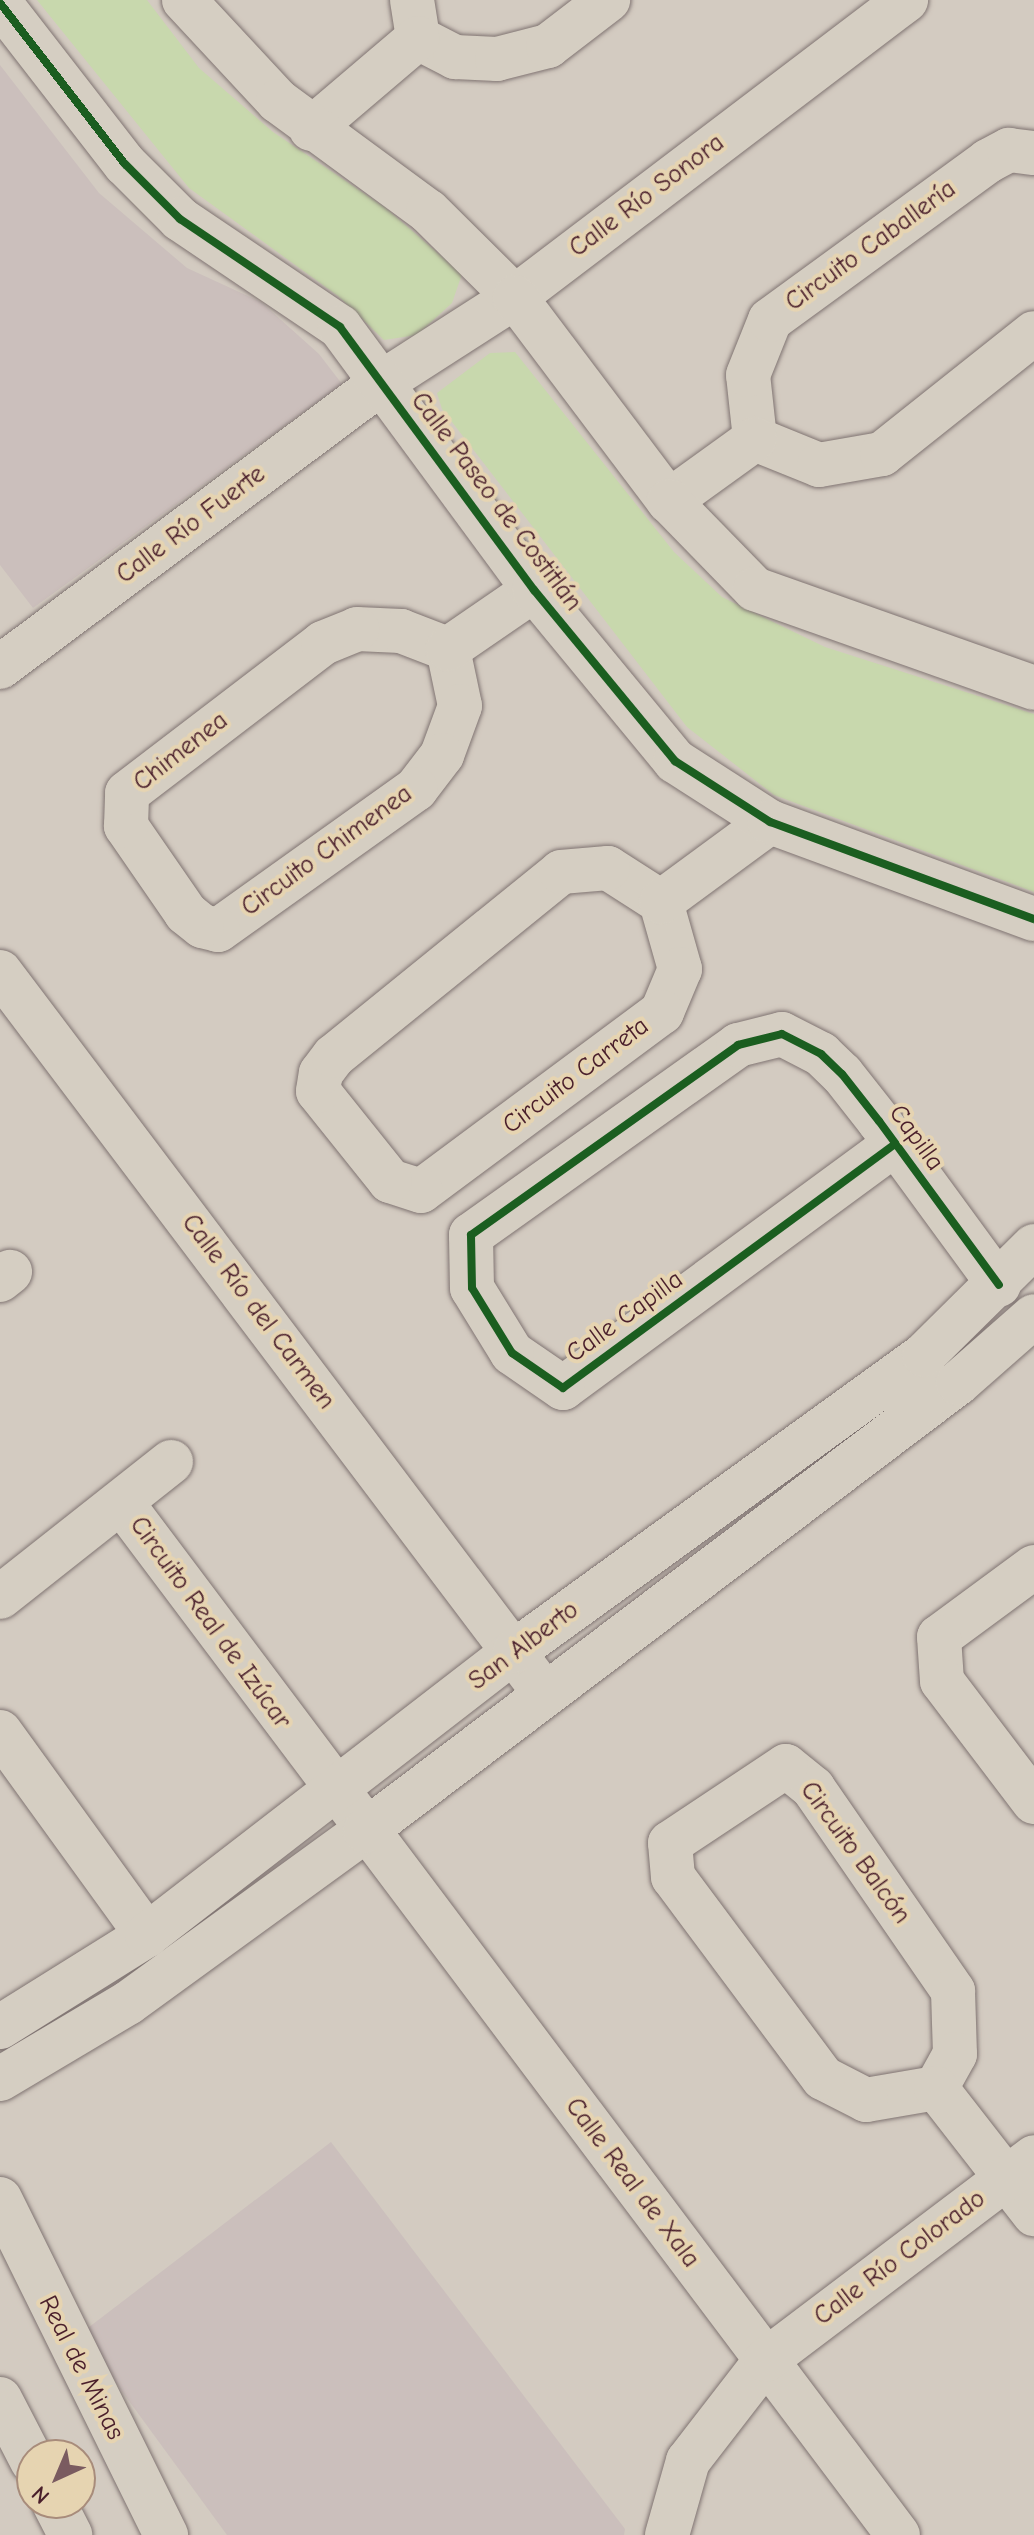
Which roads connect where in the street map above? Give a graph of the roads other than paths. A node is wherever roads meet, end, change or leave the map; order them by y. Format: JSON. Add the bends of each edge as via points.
{"nodes":[{"id":1,"x":184,"y":0,"type":"edge"},
{"id":2,"x":608,"y":0,"type":"edge"},
{"id":3,"x":906,"y":0,"type":"edge"},
{"id":4,"x":0,"y":3,"type":"edge"},
{"id":5,"x":415,"y":19,"type":"edge"},
{"id":6,"x":311,"y":129,"type":"junction"},
{"id":7,"x":1033,"y":152,"type":"edge"},
{"id":8,"x":515,"y":297,"type":"junction"},
{"id":9,"x":1034,"y":333,"type":"edge"},
{"id":10,"x":381,"y":383,"type":"junction"},
{"id":11,"x":755,"y":439,"type":"junction"},
{"id":12,"x":669,"y":501,"type":"junction"},
{"id":13,"x":534,"y":590,"type":"junction"},
{"id":14,"x":7,"y":648,"type":"edge"},
{"id":15,"x":448,"y":649,"type":"junction"},
{"id":16,"x":1034,"y":688,"type":"edge"},
{"id":17,"x":770,"y":822,"type":"junction"},
{"id":18,"x":661,"y":902,"type":"junction"},
{"id":19,"x":1034,"y":919,"type":"edge"},
{"id":20,"x":202,"y":926,"type":"joint"},
{"id":21,"x":0,"y":972,"type":"edge"},
{"id":22,"x":782,"y":1034,"type":"joint"},
{"id":23,"x":895,"y":1144,"type":"junction"},
{"id":24,"x":1034,"y":1246,"type":"edge"},
{"id":25,"x":999,"y":1285,"type":"junction"},
{"id":26,"x":1034,"y":1316,"type":"edge"},
{"id":27,"x":171,"y":1462,"type":"dead end"},
{"id":28,"x":122,"y":1503,"type":"junction"},
{"id":29,"x":1034,"y":1567,"type":"edge"},
{"id":30,"x":0,"y":1597,"type":"edge"},
{"id":31,"x":515,"y":1651,"type":"junction"},
{"id":32,"x":545,"y":1694,"type":"junction"},
{"id":33,"x":0,"y":1732,"type":"edge"},
{"id":34,"x":333,"y":1790,"type":"junction"},
{"id":35,"x":1034,"y":1802,"type":"edge"},
{"id":36,"x":365,"y":1831,"type":"junction"},
{"id":37,"x":147,"y":1935,"type":"junction"},
{"id":38,"x":0,"y":2027,"type":"edge"},
{"id":39,"x":0,"y":2079,"type":"edge"},
{"id":40,"x":936,"y":2088,"type":"junction"},
{"id":41,"x":1020,"y":2167,"type":"edge"},
{"id":42,"x":0,"y":2199,"type":"edge"},
{"id":43,"x":1034,"y":2214,"type":"edge"},
{"id":44,"x":766,"y":2360,"type":"junction"},
{"id":45,"x":0,"y":2399,"type":"edge"},
{"id":46,"x":21,"y":2439,"type":"edge"},
{"id":47,"x":166,"y":2535,"type":"edge"},
{"id":48,"x":667,"y":2535,"type":"edge"},
{"id":49,"x":898,"y":2535,"type":"edge"}],
"edges":[{"from":1,"to":6,"type":"street","via":[[210,33]]},
{"from":2,"to":5,"type":"street","via":[[548,46],[497,59],[455,57]]},
{"from":3,"to":8,"type":"street","name":"Calle Río Sonora"},
{"from":4,"to":10,"type":"street","name":"Calle Paseo de Costitlán","via":[[125,164],[180,219],[340,327]]},
{"from":5,"to":6,"type":"street"},
{"from":6,"to":8,"type":"street","via":[[428,211]]},
{"from":7,"to":11,"type":"street","name":"Circuito Caballería","via":[[1009,150],[988,161],[770,320],[748,375]]},
{"from":8,"to":10,"type":"street","name":"Calle Río Sonora"},
{"from":8,"to":12,"type":"street"},
{"from":9,"to":11,"type":"street","via":[[882,454],[819,465]]},
{"from":10,"to":13,"type":"street","name":"Calle Paseo de Costitlán"},
{"from":10,"to":14,"type":"street","name":"Calle Río Fuerte"},
{"from":11,"to":12,"type":"street"},
{"from":12,"to":16,"type":"street","via":[[755,589]]},
{"from":13,"to":15,"type":"street"},
{"from":13,"to":17,"type":"street","name":"Calle Paseo de Costitlán","via":[[675,761]]},
{"from":15,"to":20,"type":"street","name":"Circuito Chimenea","via":[[460,706],[442,755],[416,789],[218,930]]},
{"from":15,"to":20,"type":"street","name":"Chimenea","via":[[401,631],[357,629],[323,643],[127,793],[126,826],[186,913]]},
{"from":17,"to":18,"type":"street"},
{"from":17,"to":19,"type":"street","name":"Calle Paseo de Costitlán"},
{"from":18,"to":18,"type":"street","name":"Circuito Carreta","via":[[680,969],[662,1012],[421,1191],[390,1181],[318,1091],[321,1073],[334,1056],[561,872],[608,868]]},
{"from":21,"to":31,"type":"street","name":"Calle Río del Carmen"},
{"from":22,"to":23,"type":"street","name":"Capilla","via":[[821,1054],[842,1074]]},
{"from":22,"to":23,"type":"street","name":"Calle Capilla","via":[[738,1045],[471,1235],[472,1288],[512,1353],[563,1388]]},
{"from":23,"to":25,"type":"street","name":"Capilla"},
{"from":24,"to":25,"type":"street","name":"San Alberto"},
{"from":25,"to":31,"type":"street","name":"San Alberto","via":[[924,1355]]},
{"from":26,"to":32,"type":"street","name":"San Alberto","via":[[958,1383]]},
{"from":27,"to":28,"type":"street"},
{"from":28,"to":30,"type":"street","name":"Circuito Real de Izúcar"},
{"from":28,"to":34,"type":"street","name":"Circuito Real de Izúcar"},
{"from":29,"to":35,"type":"street","via":[[939,1637],[942,1681]]},
{"from":31,"to":32,"type":"street","name":"Calle Río del Carmen"},
{"from":31,"to":34,"type":"street","name":"San Alberto"},
{"from":32,"to":36,"type":"street","name":"San Alberto"},
{"from":33,"to":37,"type":"street"},
{"from":34,"to":36,"type":"street","name":"Circuito Real de Izúcar"},
{"from":34,"to":37,"type":"street","name":"San Alberto"},
{"from":36,"to":39,"type":"street","name":"San Alberto","via":[[128,2003]]},
{"from":36,"to":44,"type":"street","name":"Calle Real de Xala"},
{"from":37,"to":38,"type":"street","name":"San Alberto"},
{"from":40,"to":40,"type":"street","name":"Circuito Balcón","via":[[866,2100],[823,2078],[673,1877],[670,1843],[786,1766],[813,1788],[953,1991],[955,2054]]},
{"from":40,"to":41,"type":"street"},
{"from":41,"to":43,"type":"street"},
{"from":41,"to":44,"type":"street","name":"Calle Río Colorado"},
{"from":42,"to":47,"type":"street","name":"Real de Minas"},
{"from":44,"to":48,"type":"street","name":"Calle Río Colorado","via":[[688,2461]]},
{"from":44,"to":49,"type":"street","name":"Calle Real de Xala"},
{"from":45,"to":46,"type":"street"}]}
